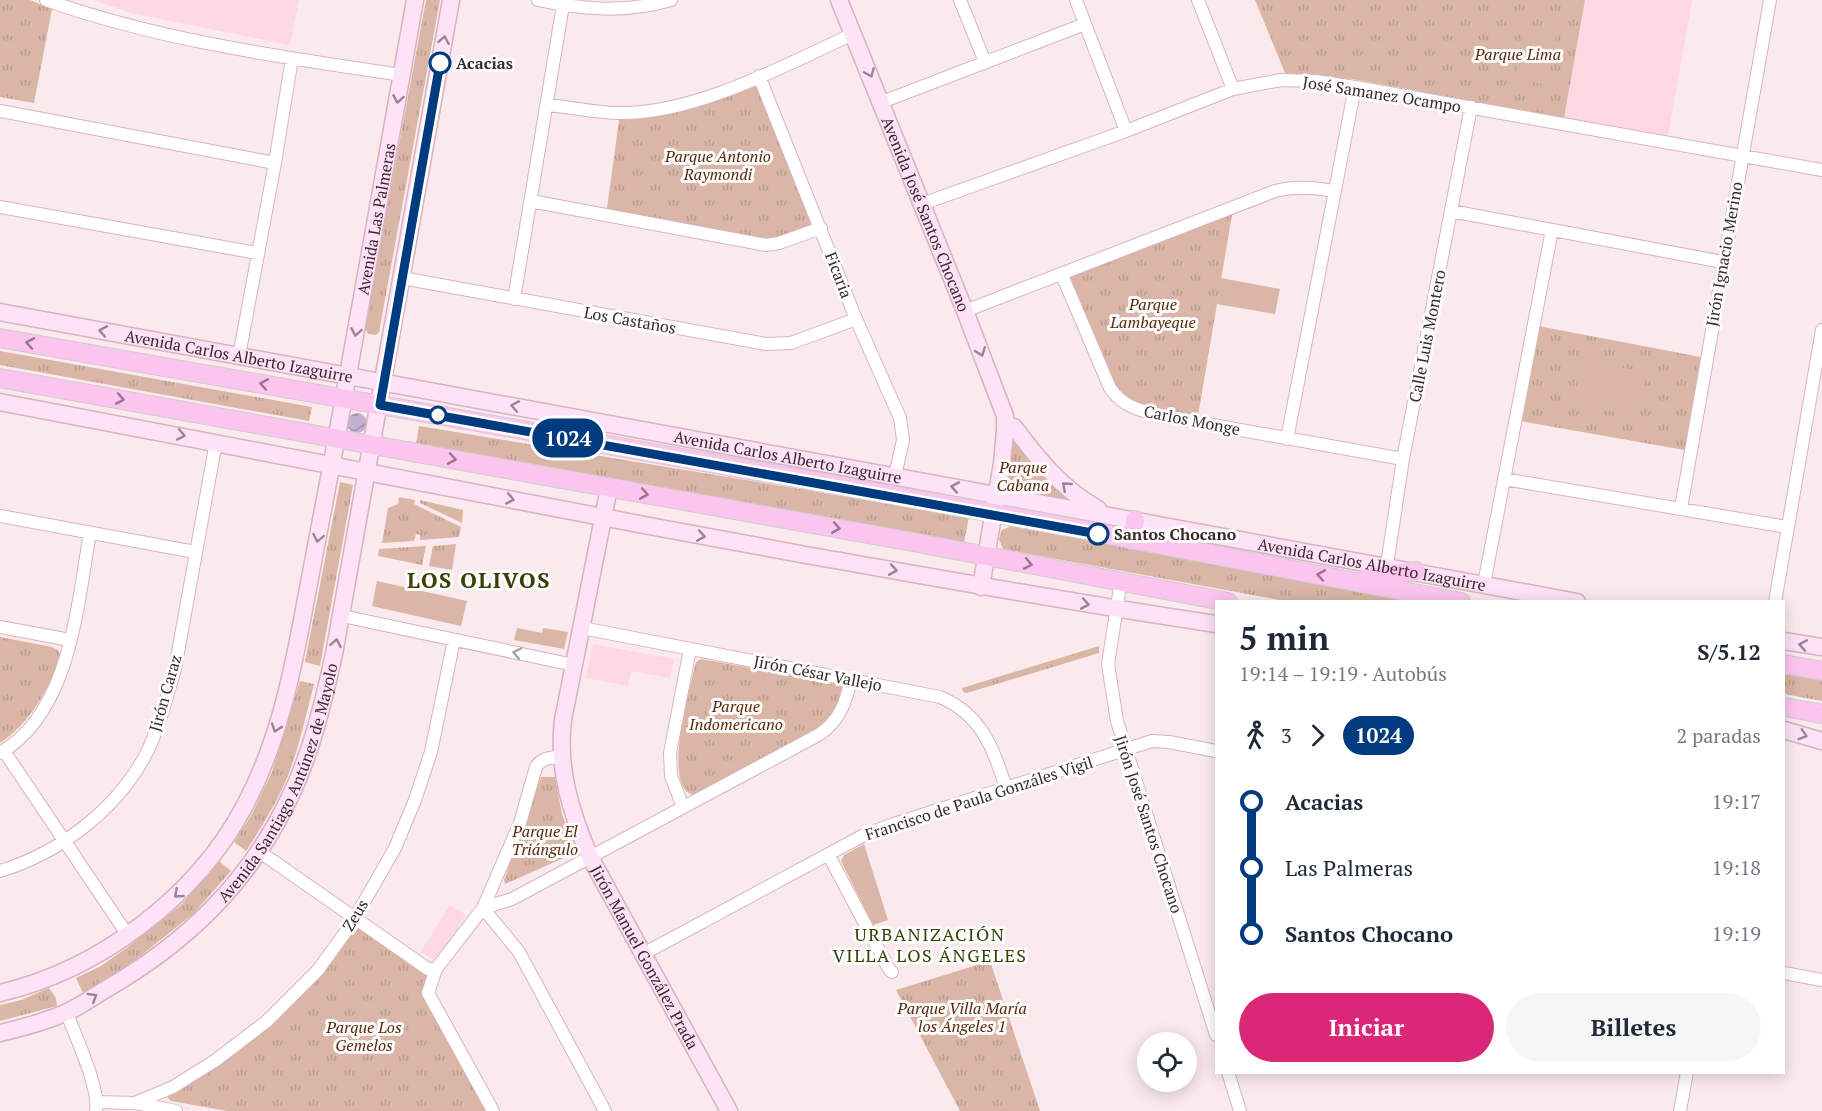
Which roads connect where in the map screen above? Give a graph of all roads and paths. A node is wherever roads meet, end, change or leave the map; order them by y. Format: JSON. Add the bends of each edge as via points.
{"nodes":[{"id":1,"x":46,"y":0,"type":"edge"},
{"id":2,"x":415,"y":0,"type":"edge"},
{"id":3,"x":451,"y":0,"type":"edge"},
{"id":4,"x":538,"y":0,"type":"edge"},
{"id":5,"x":671,"y":0,"type":"edge"},
{"id":6,"x":839,"y":0,"type":"edge"},
{"id":7,"x":960,"y":0,"type":"edge"},
{"id":8,"x":1076,"y":0,"type":"edge"},
{"id":9,"x":1198,"y":0,"type":"edge"},
{"id":10,"x":1770,"y":0,"type":"edge"},
{"id":11,"x":563,"y":6,"type":"junction"},
{"id":12,"x":1085,"y":24,"type":"junction"},
{"id":13,"x":853,"y":34,"type":"junction"},
{"id":14,"x":292,"y":58,"type":"junction"},
{"id":15,"x":985,"y":62,"type":"junction"},
{"id":16,"x":402,"y":75,"type":"junction"},
{"id":17,"x":759,"y":76,"type":"junction"},
{"id":18,"x":1355,"y":87,"type":"junction"},
{"id":19,"x":1233,"y":89,"type":"junction"},
{"id":20,"x":882,"y":102,"type":"junction"},
{"id":21,"x":547,"y":105,"type":"junction"},
{"id":22,"x":1472,"y":107,"type":"junction"},
{"id":23,"x":0,"y":111,"type":"edge"},
{"id":24,"x":1126,"y":131,"type":"junction"},
{"id":25,"x":1741,"y":156,"type":"junction"},
{"id":26,"x":275,"y":163,"type":"junction"},
{"id":27,"x":1822,"y":170,"type":"edge"},
{"id":28,"x":1333,"y":191,"type":"junction"},
{"id":29,"x":531,"y":201,"type":"junction"},
{"id":30,"x":922,"y":204,"type":"junction"},
{"id":31,"x":0,"y":207,"type":"edge"},
{"id":32,"x":1451,"y":211,"type":"junction"},
{"id":33,"x":821,"y":228,"type":"junction"},
{"id":34,"x":1552,"y":230,"type":"junction"},
{"id":35,"x":257,"y":253,"type":"junction"},
{"id":36,"x":1723,"y":262,"type":"junction"},
{"id":37,"x":1062,"y":275,"type":"junction"},
{"id":38,"x":402,"y":278,"type":"junction"},
{"id":39,"x":514,"y":299,"type":"junction"},
{"id":40,"x":965,"y":311,"type":"junction"},
{"id":41,"x":0,"y":312,"type":"edge"},
{"id":42,"x":856,"y":319,"type":"junction"},
{"id":43,"x":1822,"y":330,"type":"edge"},
{"id":44,"x":0,"y":338,"type":"edge"},
{"id":45,"x":238,"y":356,"type":"junction"},
{"id":46,"x":348,"y":376,"type":"junction"},
{"id":47,"x":0,"y":378,"type":"edge"},
{"id":48,"x":384,"y":382,"type":"junction"},
{"id":49,"x":344,"y":398,"type":"junction"},
{"id":50,"x":0,"y":402,"type":"edge"},
{"id":51,"x":380,"y":405,"type":"junction"},
{"id":52,"x":1005,"y":431,"type":"junction"},
{"id":53,"x":336,"y":437,"type":"junction"},
{"id":54,"x":1287,"y":439,"type":"junction"},
{"id":55,"x":216,"y":442,"type":"junction"},
{"id":56,"x":372,"y":444,"type":"junction"},
{"id":57,"x":1403,"y":459,"type":"junction"},
{"id":58,"x":332,"y":464,"type":"junction"},
{"id":59,"x":367,"y":471,"type":"junction"},
{"id":60,"x":895,"y":477,"type":"junction"},
{"id":61,"x":1504,"y":479,"type":"junction"},
{"id":62,"x":609,"y":488,"type":"junction"},
{"id":63,"x":997,"y":494,"type":"junction"},
{"id":64,"x":1681,"y":508,"type":"junction"},
{"id":65,"x":993,"y":513,"type":"junction"},
{"id":66,"x":0,"y":516,"type":"edge"},
{"id":67,"x":1116,"y":516,"type":"junction"},
{"id":68,"x":604,"y":518,"type":"junction"},
{"id":69,"x":1135,"y":520,"type":"junction"},
{"id":70,"x":1787,"y":527,"type":"junction"},
{"id":71,"x":90,"y":532,"type":"junction"},
{"id":72,"x":1132,"y":540,"type":"junction"},
{"id":73,"x":195,"y":552,"type":"junction"},
{"id":74,"x":987,"y":556,"type":"junction"},
{"id":75,"x":1387,"y":565,"type":"junction"},
{"id":76,"x":1416,"y":571,"type":"junction"},
{"id":77,"x":1121,"y":581,"type":"junction"},
{"id":78,"x":1353,"y":581,"type":"junction"},
{"id":79,"x":1484,"y":584,"type":"junction"},
{"id":80,"x":981,"y":587,"type":"junction"},
{"id":81,"x":1218,"y":600,"type":"edge"},
{"id":82,"x":1451,"y":600,"type":"edge"},
{"id":83,"x":1566,"y":600,"type":"edge"},
{"id":84,"x":1775,"y":600,"type":"edge"},
{"id":85,"x":1116,"y":610,"type":"junction"},
{"id":86,"x":342,"y":616,"type":"junction"},
{"id":87,"x":1215,"y":624,"type":"edge"},
{"id":88,"x":0,"y":627,"type":"edge"},
{"id":89,"x":582,"y":628,"type":"junction"},
{"id":90,"x":70,"y":640,"type":"junction"},
{"id":91,"x":453,"y":640,"type":"junction"},
{"id":92,"x":1785,"y":641,"type":"edge"},
{"id":93,"x":1822,"y":647,"type":"edge"},
{"id":94,"x":690,"y":649,"type":"junction"},
{"id":95,"x":1785,"y":664,"type":"edge"},
{"id":96,"x":574,"y":665,"type":"junction"},
{"id":97,"x":1822,"y":671,"type":"edge"},
{"id":98,"x":851,"y":679,"type":"junction"},
{"id":99,"x":1785,"y":707,"type":"edge"},
{"id":100,"x":1822,"y":714,"type":"edge"},
{"id":101,"x":1785,"y":730,"type":"edge"},
{"id":102,"x":1822,"y":741,"type":"edge"},
{"id":103,"x":1126,"y":749,"type":"junction"},
{"id":104,"x":1215,"y":751,"type":"edge"},
{"id":105,"x":2,"y":752,"type":"edge"},
{"id":106,"x":562,"y":757,"type":"junction"},
{"id":107,"x":1006,"y":788,"type":"junction"},
{"id":108,"x":683,"y":807,"type":"junction"},
{"id":109,"x":63,"y":841,"type":"junction"},
{"id":110,"x":260,"y":852,"type":"junction"},
{"id":111,"x":829,"y":856,"type":"junction"},
{"id":112,"x":590,"y":857,"type":"junction"},
{"id":113,"x":0,"y":871,"type":"edge"},
{"id":114,"x":483,"y":908,"type":"junction"},
{"id":115,"x":354,"y":916,"type":"junction"},
{"id":116,"x":127,"y":934,"type":"junction"},
{"id":117,"x":643,"y":954,"type":"junction"},
{"id":118,"x":435,"y":969,"type":"junction"},
{"id":119,"x":892,"y":972,"type":"dead end"},
{"id":120,"x":1785,"y":973,"type":"edge"},
{"id":121,"x":1822,"y":980,"type":"edge"},
{"id":122,"x":0,"y":993,"type":"edge"},
{"id":123,"x":67,"y":1013,"type":"junction"},
{"id":124,"x":1215,"y":1032,"type":"edge"},
{"id":125,"x":0,"y":1033,"type":"edge"},
{"id":126,"x":1229,"y":1074,"type":"edge"},
{"id":127,"x":1687,"y":1074,"type":"edge"},
{"id":128,"x":135,"y":1103,"type":"junction"},
{"id":129,"x":96,"y":1107,"type":"edge"},
{"id":130,"x":176,"y":1111,"type":"edge"},
{"id":131,"x":493,"y":1111,"type":"edge"},
{"id":132,"x":605,"y":1111,"type":"edge"},
{"id":133,"x":729,"y":1111,"type":"edge"},
{"id":134,"x":1240,"y":1111,"type":"edge"},
{"id":135,"x":1680,"y":1111,"type":"edge"}],
"edges":[{"from":1,"to":14,"type":"street","via":[[133,27]]},
{"from":2,"to":16,"type":"street","name":"Avenida Las Palmeras"},
{"from":38,"to":3,"type":"street","one_way":true},
{"from":4,"to":11,"type":"street"},
{"from":5,"to":11,"type":"street","via":[[627,10]]},
{"from":6,"to":13,"type":"street","name":"Avenida José Santos Chocano"},
{"from":7,"to":15,"type":"street"},
{"from":8,"to":12,"type":"street"},
{"from":9,"to":19,"type":"street"},
{"from":10,"to":25,"type":"street","name":"Jirón Ignacio Merino"},
{"from":11,"to":21,"type":"street"},
{"from":12,"to":15,"type":"street"},
{"from":12,"to":24,"type":"street"},
{"from":13,"to":17,"type":"street"},
{"from":13,"to":20,"type":"street","name":"Avenida José Santos Chocano","one_way":true},
{"from":14,"to":16,"type":"street"},
{"from":14,"to":26,"type":"street"},
{"from":15,"to":20,"type":"street"},
{"from":16,"to":46,"type":"street","name":"Avenida Las Palmeras","one_way":true},
{"from":17,"to":21,"type":"street","via":[[699,100],[651,110],[620,113]]},
{"from":17,"to":33,"type":"street","name":"Ficaria"},
{"from":18,"to":19,"type":"street","name":"José Samanez Ocampo","via":[[1281,80]]},
{"from":18,"to":22,"type":"street","name":"José Samanez Ocampo"},
{"from":18,"to":28,"type":"street"},
{"from":19,"to":24,"type":"street","name":"José Samanez Ocampo"},
{"from":20,"to":30,"type":"street","name":"Avenida José Santos Chocano"},
{"from":21,"to":29,"type":"street"},
{"from":22,"to":25,"type":"street","name":"José Samanez Ocampo"},
{"from":22,"to":32,"type":"street","name":"Calle Luis Montero"},
{"from":23,"to":26,"type":"street"},
{"from":24,"to":30,"type":"street","name":"José Samanez Ocampo"},
{"from":25,"to":27,"type":"street","name":"José Samanez Ocampo"},
{"from":25,"to":36,"type":"street","name":"Jirón Ignacio Merino"},
{"from":26,"to":35,"type":"street"},
{"from":28,"to":37,"type":"street","via":[[1299,187],[1275,191]]},
{"from":28,"to":54,"type":"street"},
{"from":29,"to":33,"type":"street","via":[[766,245]]},
{"from":29,"to":39,"type":"street"},
{"from":30,"to":40,"type":"street","name":"Avenida José Santos Chocano"},
{"from":31,"to":35,"type":"street"},
{"from":32,"to":34,"type":"street"},
{"from":32,"to":57,"type":"street","name":"Calle Luis Montero"},
{"from":33,"to":42,"type":"street","name":"Ficaria"},
{"from":34,"to":36,"type":"street"},
{"from":34,"to":61,"type":"street"},
{"from":35,"to":45,"type":"street"},
{"from":36,"to":64,"type":"street","name":"Jirón Ignacio Merino"},
{"from":37,"to":40,"type":"street"},
{"from":37,"to":54,"type":"street","name":"Carlos Monge","via":[[1110,388],[1121,401],[1147,412]]},
{"from":38,"to":39,"type":"street","name":"Los Castaños"},
{"from":38,"to":48,"type":"street"},
{"from":39,"to":42,"type":"street","name":"Los Castaños","via":[[766,344],[791,343]]},
{"from":40,"to":52,"type":"street","name":"Avenida José Santos Chocano","one_way":true,"via":[[1002,405]]},
{"from":45,"to":41,"type":"street","name":"Avenida Carlos Alberto Izaguirre","one_way":true},
{"from":42,"to":60,"type":"street","name":"Ficaria","via":[[901,424],[903,440]]},
{"from":43,"to":70,"type":"street"},
{"from":49,"to":44,"type":"main road","name":"Avenida Carlos Alberto Izaguirre","one_way":true},
{"from":45,"to":46,"type":"street","name":"Avenida Carlos Alberto Izaguirre"},
{"from":46,"to":48,"type":"street","name":"Avenida Carlos Alberto Izaguirre"},
{"from":46,"to":49,"type":"street","name":"Avenida Las Palmeras"},
{"from":47,"to":53,"type":"main road","one_way":true},
{"from":48,"to":51,"type":"street"},
{"from":60,"to":48,"type":"street","name":"Avenida Carlos Alberto Izaguirre","one_way":true},
{"from":49,"to":51,"type":"main road","name":"Avenida Carlos Alberto Izaguirre"},
{"from":49,"to":53,"type":"street","name":"Avenida Las Palmeras"},
{"from":50,"to":55,"type":"street","one_way":true},
{"from":51,"to":56,"type":"street","name":"Avenida Santiago Antúnez de Mayolo"},
{"from":51,"to":65,"type":"main road","name":"Avenida Carlos Alberto Izaguirre"},
{"from":52,"to":63,"type":"street","name":"Avenida José Santos Chocano"},
{"from":67,"to":52,"type":"street","one_way":true,"via":[[1088,503],[1066,486],[1014,427]]},
{"from":53,"to":56,"type":"main road"},
{"from":53,"to":58,"type":"street","name":"Avenida Santiago Antúnez de Mayolo"},
{"from":54,"to":57,"type":"street","name":"Carlos Monge"},
{"from":55,"to":58,"type":"street"},
{"from":55,"to":73,"type":"street","name":"Jirón Caraz"},
{"from":56,"to":59,"type":"street","name":"Avenida Santiago Antúnez de Mayolo"},
{"from":56,"to":62,"type":"main road","one_way":true},
{"from":57,"to":75,"type":"street","name":"Calle Luis Montero"},
{"from":58,"to":59,"type":"street"},
{"from":58,"to":116,"type":"street","name":"Avenida Santiago Antúnez de Mayolo","one_way":true,"via":[[294,663],[263,767],[244,808],[218,848],[184,889]]},
{"from":59,"to":68,"type":"street","one_way":true},
{"from":59,"to":86,"type":"street","name":"Avenida Santiago Antúnez de Mayolo"},
{"from":63,"to":60,"type":"street","name":"Avenida Carlos Alberto Izaguirre","one_way":true},
{"from":61,"to":64,"type":"street"},
{"from":61,"to":79,"type":"street"},
{"from":62,"to":68,"type":"street","name":"Jirón Manuel González Prada"},
{"from":62,"to":74,"type":"main road","one_way":true},
{"from":63,"to":65,"type":"street","name":"Avenida José Santos Chocano"},
{"from":63,"to":67,"type":"street","name":"Avenida Carlos Alberto Izaguirre"},
{"from":64,"to":70,"type":"street"},
{"from":65,"to":72,"type":"main road","name":"Avenida Carlos Alberto Izaguirre"},
{"from":65,"to":74,"type":"street","name":"Avenida José Santos Chocano"},
{"from":66,"to":71,"type":"street"},
{"from":67,"to":69,"type":"street","name":"Avenida Carlos Alberto Izaguirre"},
{"from":68,"to":80,"type":"street","one_way":true},
{"from":68,"to":89,"type":"street","name":"Jirón Manuel González Prada"},
{"from":69,"to":72,"type":"main road"},
{"from":69,"to":75,"type":"street","name":"Avenida Carlos Alberto Izaguirre"},
{"from":70,"to":84,"type":"street"},
{"from":71,"to":73,"type":"street"},
{"from":71,"to":90,"type":"street"},
{"from":78,"to":72,"type":"main road","name":"Avenida Carlos Alberto Izaguirre","one_way":true},
{"from":73,"to":109,"type":"street","name":"Jirón Caraz","via":[[175,669],[146,754],[122,792]]},
{"from":74,"to":77,"type":"main road","one_way":true},
{"from":74,"to":80,"type":"street","name":"Avenida José Santos Chocano"},
{"from":75,"to":76,"type":"street","name":"Avenida Carlos Alberto Izaguirre"},
{"from":76,"to":78,"type":"main road"},
{"from":76,"to":79,"type":"street","name":"Avenida Carlos Alberto Izaguirre"},
{"from":77,"to":81,"type":"main road"},
{"from":77,"to":85,"type":"street","name":"Jirón José Santos Chocano"},
{"from":78,"to":82,"type":"main road","name":"Avenida Carlos Alberto Izaguirre"},
{"from":79,"to":83,"type":"street","name":"Avenida Carlos Alberto Izaguirre"},
{"from":80,"to":85,"type":"street","one_way":true},
{"from":85,"to":87,"type":"street"},
{"from":85,"to":103,"type":"street","name":"Jirón José Santos Chocano","via":[[1109,653],[1110,682]]},
{"from":86,"to":91,"type":"street"},
{"from":110,"to":86,"type":"street","name":"Avenida Santiago Antúnez de Mayolo","one_way":true,"via":[[289,800],[312,741]]},
{"from":88,"to":90,"type":"street"},
{"from":89,"to":94,"type":"street","name":"Jirón César Vallejo"},
{"from":89,"to":96,"type":"street","name":"Jirón Manuel González Prada"},
{"from":90,"to":105,"type":"street","via":[[45,708],[27,731]]},
{"from":96,"to":91,"type":"street","one_way":true},
{"from":91,"to":115,"type":"street","name":"Zeus","via":[[431,752],[415,800],[395,848]]},
{"from":93,"to":92,"type":"street","one_way":true},
{"from":94,"to":98,"type":"street","name":"Jirón César Vallejo"},
{"from":94,"to":108,"type":"street","via":[[670,753],[671,776]]},
{"from":95,"to":97,"type":"main road"},
{"from":96,"to":106,"type":"street","name":"Jirón Manuel González Prada","via":[[563,720]]},
{"from":98,"to":107,"type":"street","name":"Jirón César Vallejo","via":[[940,697],[961,708],[989,741]]},
{"from":98,"to":108,"type":"street","via":[[843,709],[828,728]]},
{"from":99,"to":100,"type":"main road"},
{"from":101,"to":102,"type":"street","one_way":true},
{"from":103,"to":104,"type":"street","name":"Francisco de Paula Gonzáles Vigil","via":[[1158,741]]},
{"from":103,"to":107,"type":"street","name":"Francisco de Paula Gonzáles Vigil"},
{"from":103,"to":124,"type":"street","name":"Jirón José Santos Chocano"},
{"from":105,"to":109,"type":"street"},
{"from":106,"to":112,"type":"street","name":"Jirón Manuel González Prada","via":[[570,807]]},
{"from":106,"to":114,"type":"street","via":[[546,758],[536,767],[520,824]]},
{"from":107,"to":111,"type":"street","name":"Francisco de Paula Gonzáles Vigil","via":[[864,835]]},
{"from":108,"to":112,"type":"street"},
{"from":109,"to":113,"type":"street","name":"Jirón Caraz","via":[[31,860]]},
{"from":109,"to":116,"type":"street"},
{"from":110,"to":115,"type":"street"},
{"from":123,"to":110,"type":"street","name":"Avenida Santiago Antúnez de Mayolo","one_way":true,"via":[[144,967],[189,932],[231,890]]},
{"from":111,"to":117,"type":"street","name":"Francisco de Paula Gonzáles Vigil"},
{"from":111,"to":119,"type":"street"},
{"from":112,"to":114,"type":"street","via":[[512,899]]},
{"from":112,"to":117,"type":"street","name":"Jirón Manuel González Prada"},
{"from":114,"to":118,"type":"street"},
{"from":114,"to":132,"type":"street","via":[[519,952]]},
{"from":115,"to":118,"type":"street","via":[[428,969]]},
{"from":115,"to":128,"type":"street","name":"Zeus","via":[[318,970],[267,1021],[173,1087]]},
{"from":116,"to":122,"type":"street","name":"Avenida Santiago Antúnez de Mayolo","via":[[71,968]]},
{"from":117,"to":133,"type":"street","name":"Jirón Manuel González Prada"},
{"from":118,"to":131,"type":"street","via":[[428,993]]},
{"from":120,"to":121,"type":"street"},
{"from":123,"to":125,"type":"street","name":"Avenida Santiago Antúnez de Mayolo"},
{"from":123,"to":129,"type":"street","via":[[88,1070]]},
{"from":126,"to":134,"type":"street"},
{"from":127,"to":135,"type":"street"},
{"from":128,"to":129,"type":"street"},
{"from":128,"to":130,"type":"street"}]}
